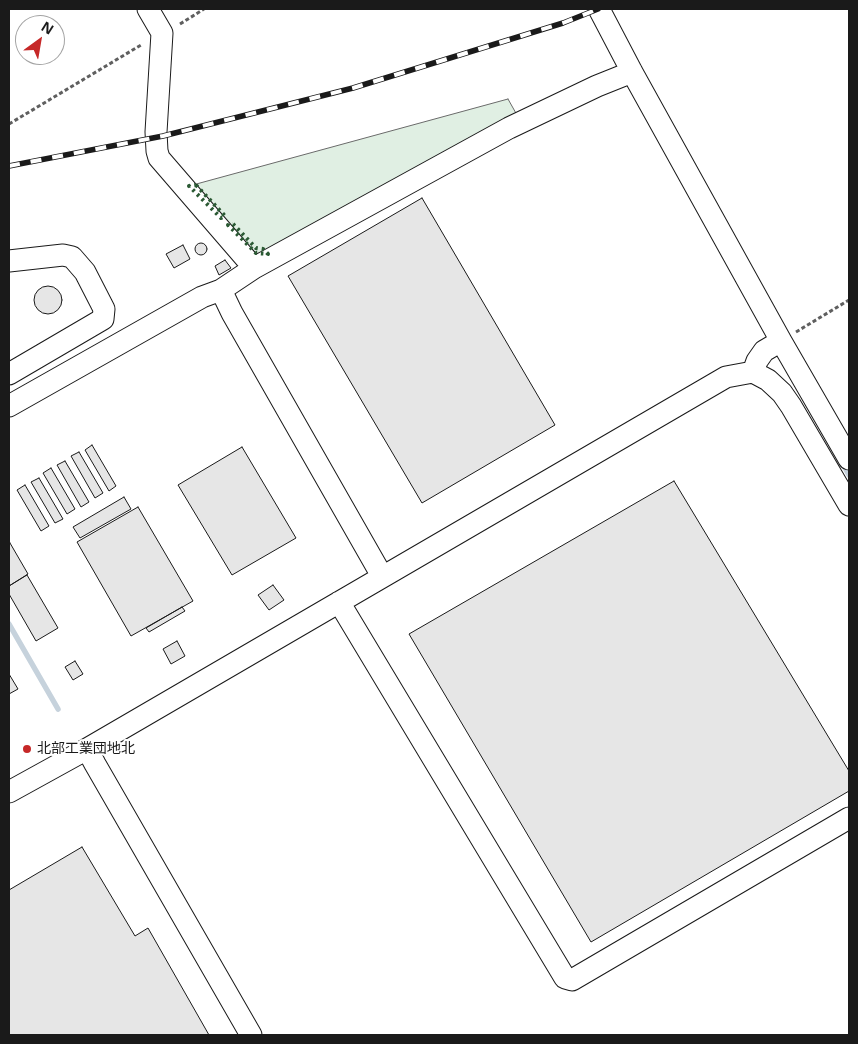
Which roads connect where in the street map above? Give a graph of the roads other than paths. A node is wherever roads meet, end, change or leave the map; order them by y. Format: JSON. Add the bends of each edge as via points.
{"nodes":[{"id":1,"x":148,"y":9,"type":"edge"},
{"id":2,"x":599,"y":9,"type":"edge"},
{"id":3,"x":632,"y":72,"type":"junction"},
{"id":4,"x":9,"y":261,"type":"edge"},
{"id":5,"x":254,"y":268,"type":"junction"},
{"id":6,"x":221,"y":290,"type":"junction"},
{"id":7,"x":781,"y":341,"type":"junction"},
{"id":8,"x":753,"y":372,"type":"junction"},
{"id":9,"x":9,"y":374,"type":"edge"},
{"id":10,"x":9,"y":406,"type":"edge"},
{"id":11,"x":849,"y":459,"type":"edge"},
{"id":12,"x":849,"y":505,"type":"edge"},
{"id":13,"x":382,"y":576,"type":"junction"},
{"id":14,"x":339,"y":602,"type":"junction"},
{"id":15,"x":87,"y":749,"type":"junction"},
{"id":16,"x":9,"y":792,"type":"edge"},
{"id":17,"x":849,"y":818,"type":"edge"},
{"id":18,"x":251,"y":1035,"type":"edge"}],
"edges":[{"from":1,"to":5,"type":"street","via":[[162,33],[157,151]]},
{"from":2,"to":3,"type":"street"},
{"from":3,"to":5,"type":"street","via":[[509,128]]},
{"from":3,"to":7,"type":"street"},
{"from":4,"to":9,"type":"street","via":[[63,255],[72,257],[85,272],[104,309],[103,319]]},
{"from":5,"to":6,"type":"street"},
{"from":6,"to":10,"type":"street"},
{"from":6,"to":13,"type":"street"},
{"from":7,"to":8,"type":"street","via":[[764,351]]},
{"from":7,"to":11,"type":"street"},
{"from":8,"to":12,"type":"street","via":[[768,380],[792,406]]},
{"from":8,"to":13,"type":"street","via":[[726,377]]},
{"from":13,"to":14,"type":"street"},
{"from":14,"to":15,"type":"street"},
{"from":14,"to":17,"type":"street","via":[[565,978],[572,980]]},
{"from":15,"to":16,"type":"street"},
{"from":15,"to":18,"type":"street"}]}
